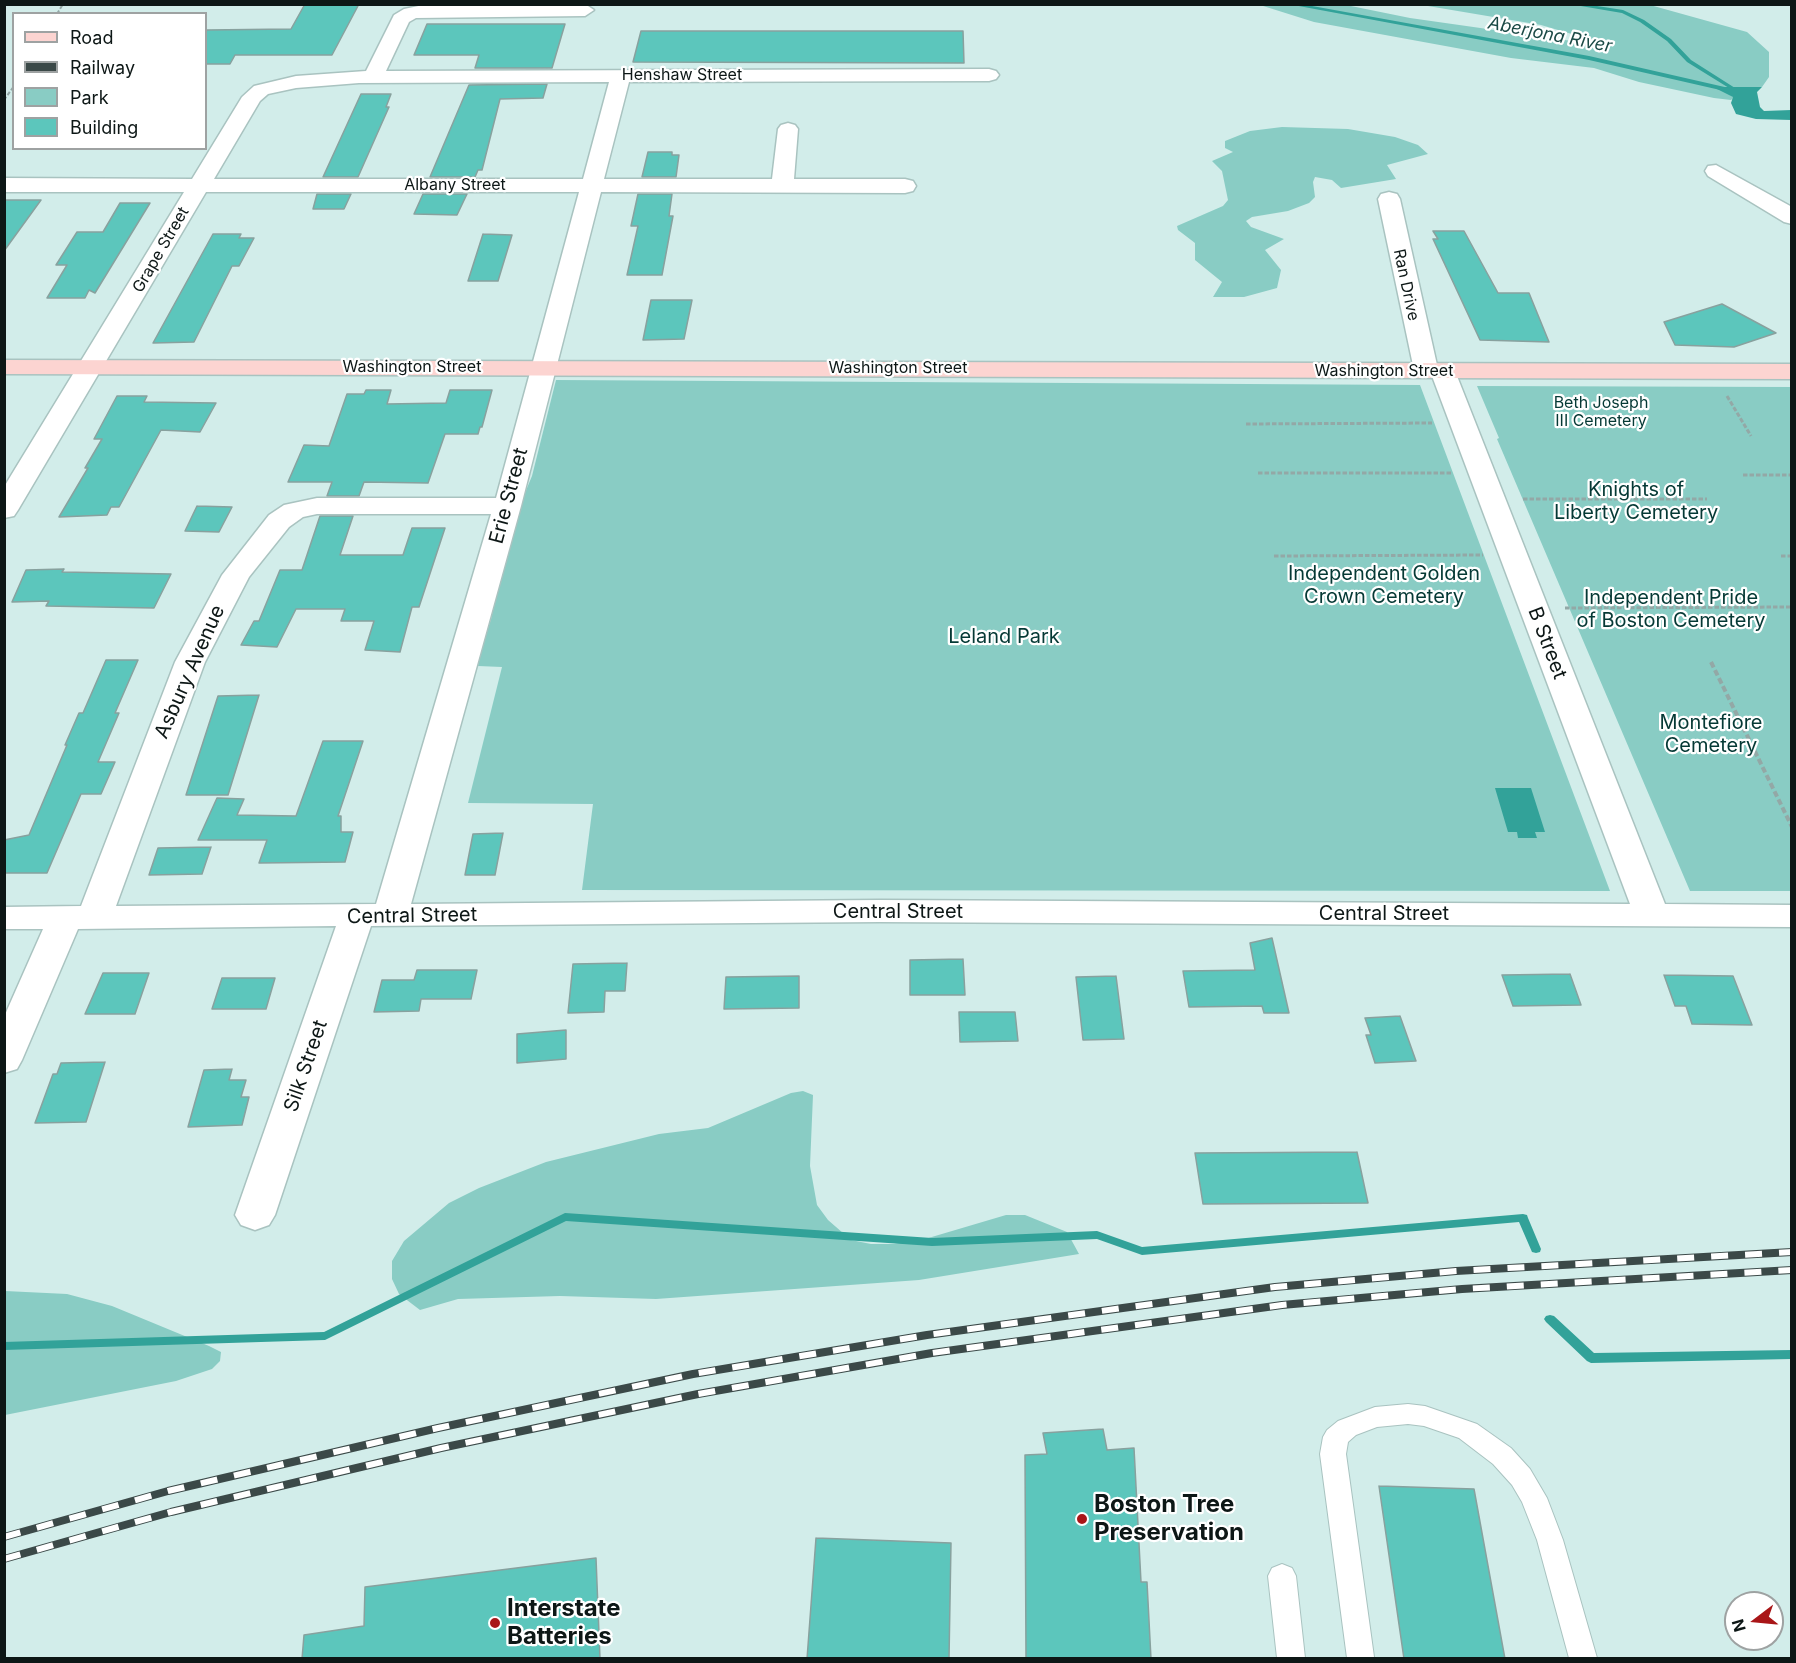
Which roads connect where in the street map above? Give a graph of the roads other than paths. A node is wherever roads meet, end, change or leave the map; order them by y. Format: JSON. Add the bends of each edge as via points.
{"nodes":[{"id":1,"x":585,"y":10,"type":"dead end"},
{"id":2,"x":621,"y":75,"type":"junction"},
{"id":3,"x":989,"y":75,"type":"dead end"},
{"id":4,"x":374,"y":76,"type":"junction"},
{"id":5,"x":788,"y":129,"type":"dead end"},
{"id":6,"x":1716,"y":171,"type":"dead end"},
{"id":7,"x":4,"y":185,"type":"edge"},
{"id":8,"x":200,"y":185,"type":"junction"},
{"id":9,"x":592,"y":186,"type":"junction"},
{"id":10,"x":782,"y":186,"type":"junction"},
{"id":11,"x":905,"y":186,"type":"dead end"},
{"id":12,"x":1389,"y":199,"type":"dead end"},
{"id":13,"x":1791,"y":217,"type":"edge"},
{"id":14,"x":4,"y":367,"type":"edge"},
{"id":15,"x":93,"y":367,"type":"junction"},
{"id":16,"x":542,"y":367,"type":"junction"},
{"id":17,"x":1435,"y":370,"type":"junction"},
{"id":18,"x":1791,"y":372,"type":"edge"},
{"id":19,"x":507,"y":506,"type":"junction"},
{"id":20,"x":4,"y":510,"type":"edge"},
{"id":21,"x":373,"y":916,"type":"junction"},
{"id":22,"x":1652,"y":916,"type":"junction"},
{"id":23,"x":1791,"y":916,"type":"edge"},
{"id":24,"x":4,"y":918,"type":"edge"},
{"id":25,"x":80,"y":918,"type":"junction"},
{"id":26,"x":4,"y":1060,"type":"edge"},
{"id":27,"x":255,"y":1215,"type":"dead end"},
{"id":28,"x":1282,"y":1576,"type":"dead end"},
{"id":29,"x":1360,"y":1658,"type":"edge"},
{"id":30,"x":1291,"y":1659,"type":"edge"},
{"id":31,"x":1582,"y":1659,"type":"edge"}],
"edges":[{"from":1,"to":4,"type":"street","via":[[411,13],[400,19]]},
{"from":2,"to":3,"type":"street","name":"Henshaw Street"},
{"from":2,"to":4,"type":"street","name":"Henshaw Street"},
{"from":2,"to":9,"type":"street","name":"Erie Street"},
{"from":4,"to":8,"type":"street","name":"Grape Street","via":[[296,82],[257,92]]},
{"from":5,"to":10,"type":"street"},
{"from":6,"to":13,"type":"street"},
{"from":7,"to":8,"type":"street","name":"Albany Street"},
{"from":8,"to":9,"type":"street","name":"Albany Street"},
{"from":8,"to":15,"type":"street","name":"Grape Street"},
{"from":9,"to":10,"type":"street","name":"Albany Street"},
{"from":9,"to":16,"type":"street","name":"Erie Street"},
{"from":10,"to":11,"type":"street","name":"Albany Street"},
{"from":12,"to":17,"type":"street","name":"Ran Drive"},
{"from":14,"to":15,"type":"main road","name":"Washington Street"},
{"from":15,"to":16,"type":"main road","name":"Washington Street"},
{"from":15,"to":20,"type":"street","name":"Grape Street"},
{"from":16,"to":17,"type":"main road","name":"Washington Street"},
{"from":16,"to":19,"type":"street","name":"Erie Street"},
{"from":17,"to":18,"type":"main road","name":"Washington Street"},
{"from":17,"to":22,"type":"street","name":"B Street","via":[[1463,423]]},
{"from":19,"to":21,"type":"street","name":"Erie Street"},
{"from":19,"to":25,"type":"street","name":"Asbury Avenue","via":[[317,506],[294,511],[279,521],[236,575],[190,662]]},
{"from":21,"to":22,"type":"street","name":"Central Street","via":[[880,911]]},
{"from":21,"to":25,"type":"street","name":"Central Street"},
{"from":21,"to":27,"type":"street","name":"Silk Street"},
{"from":22,"to":23,"type":"street","name":"Central Street"},
{"from":24,"to":25,"type":"street","name":"Central Street"},
{"from":25,"to":26,"type":"street","name":"Asbury Avenue"},
{"from":28,"to":30,"type":"lane"},
{"from":29,"to":31,"type":"lane","via":[[1333,1454],[1336,1437],[1375,1417],[1408,1414],[1468,1431],[1502,1456],[1521,1477],[1534,1498],[1550,1540]]}]}
